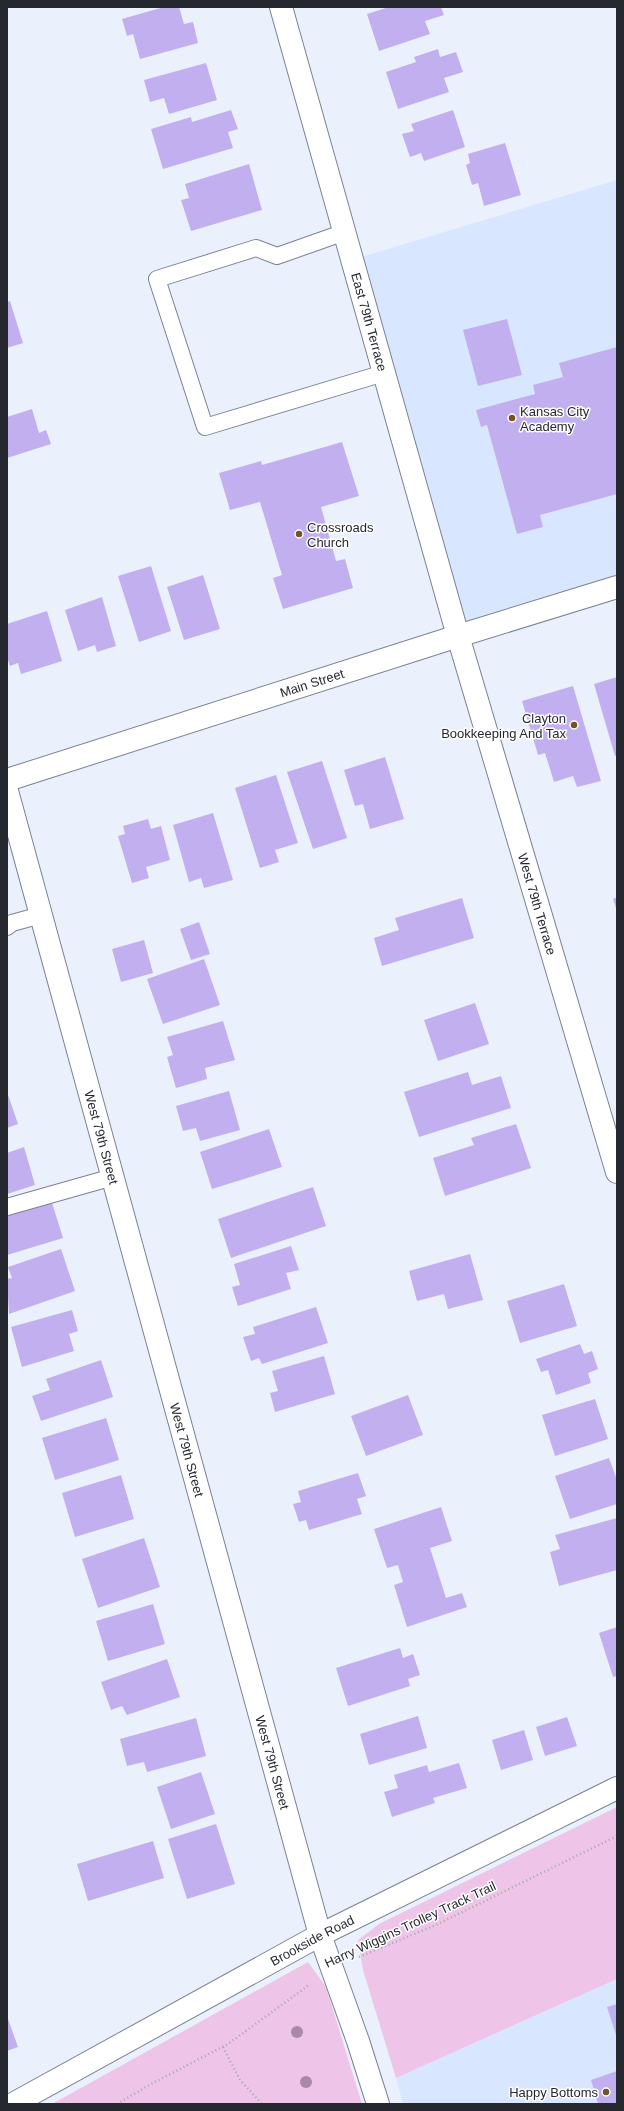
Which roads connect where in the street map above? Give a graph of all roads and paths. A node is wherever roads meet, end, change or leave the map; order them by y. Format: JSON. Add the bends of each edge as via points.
{"nodes":[{"id":1,"x":281,"y":7,"type":"edge"},
{"id":2,"x":345,"y":232,"type":"junction"},
{"id":3,"x":384,"y":372,"type":"junction"},
{"id":4,"x":617,"y":587,"type":"edge"},
{"id":5,"x":458,"y":636,"type":"junction"},
{"id":6,"x":7,"y":780,"type":"edge"},
{"id":7,"x":7,"y":791,"type":"edge"},
{"id":8,"x":40,"y":915,"type":"junction"},
{"id":9,"x":7,"y":927,"type":"edge"},
{"id":10,"x":617,"y":1172,"type":"edge"},
{"id":11,"x":113,"y":1178,"type":"junction"},
{"id":12,"x":7,"y":1207,"type":"edge"},
{"id":13,"x":617,"y":1788,"type":"edge"},
{"id":14,"x":617,"y":1836,"type":"edge"},
{"id":15,"x":320,"y":1935,"type":"junction"},
{"id":16,"x":332,"y":1969,"type":"junction"},
{"id":17,"x":223,"y":2047,"type":"junction"},
{"id":18,"x":13,"y":2104,"type":"edge"},
{"id":19,"x":117,"y":2104,"type":"edge"},
{"id":20,"x":262,"y":2104,"type":"edge"},
{"id":21,"x":378,"y":2104,"type":"edge"}],
"edges":[{"from":1,"to":2,"type":"street","name":"East 79th Terrace"},
{"from":2,"to":3,"type":"street","name":"East 79th Terrace"},
{"from":2,"to":3,"type":"lane","via":[[277,256],[256,248],[157,279],[206,427]]},
{"from":3,"to":5,"type":"street","name":"East 79th Terrace"},
{"from":4,"to":5,"type":"street","name":"Main Street"},
{"from":5,"to":6,"type":"street","name":"Main Street"},
{"from":5,"to":10,"type":"street","name":"West 79th Terrace"},
{"from":7,"to":8,"type":"street","name":"West 79th Street"},
{"from":8,"to":9,"type":"lane","via":[[12,923]]},
{"from":8,"to":11,"type":"street","name":"West 79th Street"},
{"from":11,"to":12,"type":"lane"},
{"from":11,"to":15,"type":"street","name":"West 79th Street"},
{"from":13,"to":15,"type":"street","name":"Brookside Road"},
{"from":14,"to":16,"type":"path","name":"Harry Wiggins Trolley Track Trail","via":[[438,1924]]},
{"from":15,"to":16,"type":"street","name":"West 79th Street"},
{"from":15,"to":18,"type":"street","name":"Brookside Road"},
{"from":16,"to":17,"type":"path","name":"Harry Wiggins Trolley Track Trail"},
{"from":16,"to":21,"type":"street","name":"West 79th Street"},
{"from":17,"to":19,"type":"path","name":"Harry Wiggins Trolley Track Trail"},
{"from":17,"to":20,"type":"path","via":[[240,2080]]}]}
